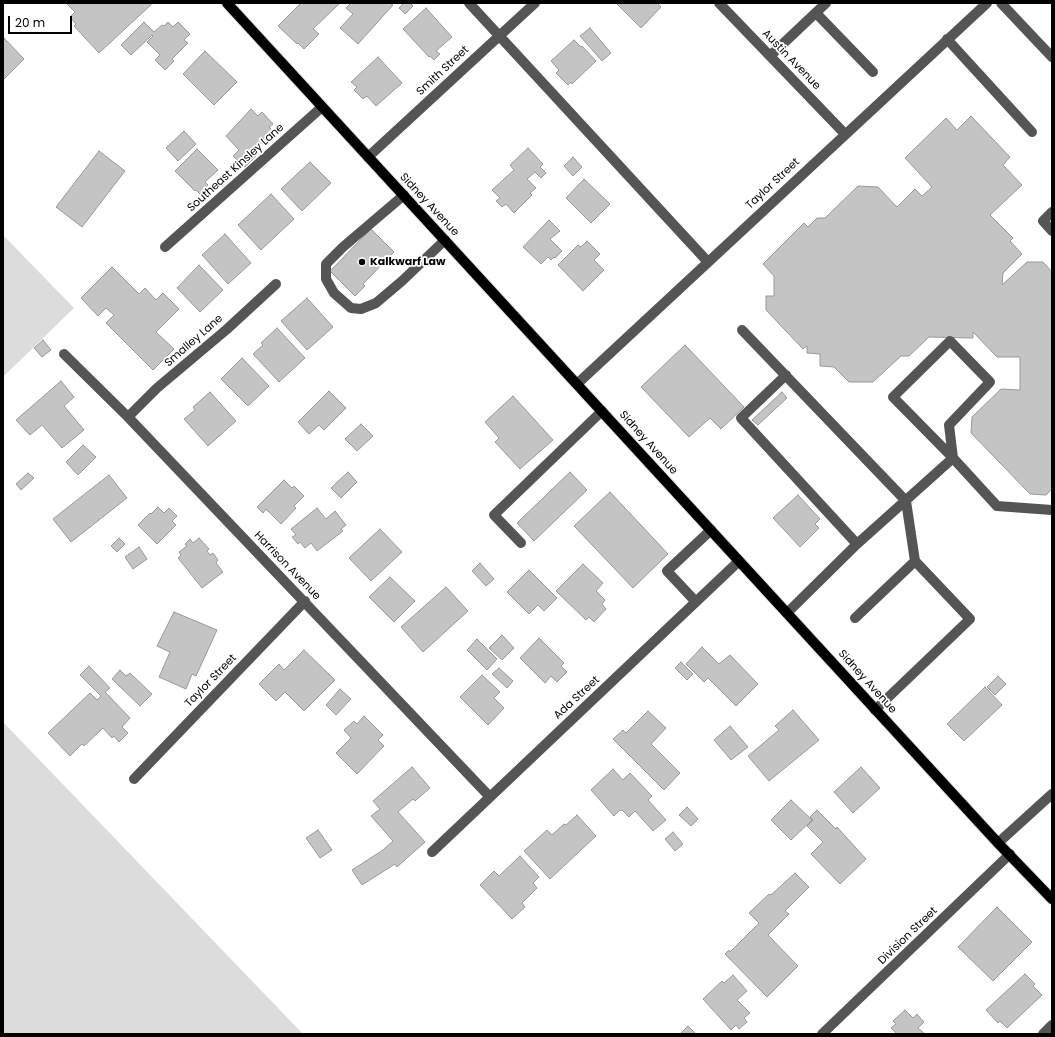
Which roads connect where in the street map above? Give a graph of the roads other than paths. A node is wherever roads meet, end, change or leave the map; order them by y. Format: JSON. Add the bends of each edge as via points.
{"nodes":[{"id":1,"x":227,"y":3,"type":"edge"},
{"id":2,"x":469,"y":3,"type":"edge"},
{"id":3,"x":535,"y":3,"type":"edge"},
{"id":4,"x":826,"y":3,"type":"edge"},
{"id":5,"x":986,"y":3,"type":"edge"},
{"id":6,"x":1001,"y":3,"type":"edge"},
{"id":7,"x":721,"y":4,"type":"edge"},
{"id":8,"x":816,"y":13,"type":"junction"},
{"id":9,"x":499,"y":36,"type":"junction"},
{"id":10,"x":947,"y":39,"type":"junction"},
{"id":11,"x":770,"y":56,"type":"junction"},
{"id":12,"x":1052,"y":57,"type":"edge"},
{"id":13,"x":873,"y":72,"type":"dead end"},
{"id":14,"x":322,"y":107,"type":"junction"},
{"id":15,"x":1032,"y":132,"type":"dead end"},
{"id":16,"x":845,"y":134,"type":"junction"},
{"id":17,"x":368,"y":157,"type":"junction"},
{"id":18,"x":404,"y":195,"type":"junction"},
{"id":19,"x":1052,"y":212,"type":"edge"},
{"id":20,"x":1052,"y":231,"type":"edge"},
{"id":21,"x":445,"y":240,"type":"junction"},
{"id":22,"x":165,"y":247,"type":"dead end"},
{"id":23,"x":708,"y":262,"type":"junction"},
{"id":24,"x":276,"y":284,"type":"dead end"},
{"id":25,"x":742,"y":330,"type":"dead end"},
{"id":26,"x":64,"y":354,"type":"dead end"},
{"id":27,"x":786,"y":376,"type":"junction"},
{"id":28,"x":577,"y":384,"type":"junction"},
{"id":29,"x":602,"y":411,"type":"junction"},
{"id":30,"x":128,"y":416,"type":"junction"},
{"id":31,"x":953,"y":458,"type":"junction"},
{"id":32,"x":906,"y":501,"type":"junction"},
{"id":33,"x":1052,"y":510,"type":"edge"},
{"id":34,"x":711,"y":530,"type":"junction"},
{"id":35,"x":521,"y":544,"type":"dead end"},
{"id":36,"x":857,"y":544,"type":"junction"},
{"id":37,"x":739,"y":561,"type":"junction"},
{"id":38,"x":915,"y":561,"type":"junction"},
{"id":39,"x":305,"y":601,"type":"junction"},
{"id":40,"x":696,"y":602,"type":"junction"},
{"id":41,"x":787,"y":613,"type":"junction"},
{"id":42,"x":855,"y":618,"type":"dead end"},
{"id":43,"x":875,"y":710,"type":"junction"},
{"id":44,"x":134,"y":779,"type":"dead end"},
{"id":45,"x":1052,"y":794,"type":"edge"},
{"id":46,"x":490,"y":796,"type":"junction"},
{"id":47,"x":998,"y":843,"type":"junction"},
{"id":48,"x":432,"y":852,"type":"dead end"},
{"id":49,"x":1010,"y":854,"type":"junction"},
{"id":50,"x":1052,"y":899,"type":"edge"},
{"id":51,"x":1052,"y":1025,"type":"edge"},
{"id":52,"x":822,"y":1034,"type":"edge"},
{"id":53,"x":1043,"y":1034,"type":"edge"}],
"edges":[{"from":1,"to":14,"type":"main road","name":"Sidney Avenue"},
{"from":2,"to":9,"type":"street"},
{"from":3,"to":9,"type":"street","name":"Smith Street"},
{"from":4,"to":8,"type":"street"},
{"from":5,"to":10,"type":"street","name":"Taylor Street"},
{"from":6,"to":12,"type":"street"},
{"from":7,"to":11,"type":"street","name":"Austin Avenue"},
{"from":8,"to":11,"type":"street"},
{"from":8,"to":13,"type":"street"},
{"from":9,"to":17,"type":"street","name":"Smith Street"},
{"from":9,"to":23,"type":"street"},
{"from":10,"to":15,"type":"street"},
{"from":10,"to":16,"type":"street","name":"Taylor Street"},
{"from":11,"to":16,"type":"street","name":"Austin Avenue"},
{"from":14,"to":17,"type":"main road","name":"Sidney Avenue"},
{"from":14,"to":22,"type":"street","name":"Southeast Kinsley Lane"},
{"from":16,"to":23,"type":"street","name":"Taylor Street"},
{"from":17,"to":18,"type":"main road","name":"Sidney Avenue"},
{"from":18,"to":21,"type":"main road","name":"Sidney Avenue"},
{"from":18,"to":21,"type":"street","via":[[326,264],[326,279],[334,293],[351,308],[361,309],[376,303]]},
{"from":19,"to":20,"type":"street","via":[[1043,220]]},
{"from":21,"to":28,"type":"main road","name":"Sidney Avenue"},
{"from":23,"to":28,"type":"street","name":"Taylor Street"},
{"from":24,"to":30,"type":"street","name":"Smalley Lane"},
{"from":25,"to":27,"type":"street"},
{"from":26,"to":30,"type":"street","name":"Harrison Avenue"},
{"from":27,"to":32,"type":"street"},
{"from":27,"to":36,"type":"street","via":[[741,418]]},
{"from":28,"to":29,"type":"main road","name":"Sidney Avenue"},
{"from":29,"to":34,"type":"main road","name":"Sidney Avenue"},
{"from":29,"to":35,"type":"street","via":[[494,515]]},
{"from":30,"to":39,"type":"street","name":"Harrison Avenue"},
{"from":31,"to":31,"type":"street","via":[[949,425],[990,382],[950,341],[893,397]]},
{"from":31,"to":32,"type":"street"},
{"from":31,"to":33,"type":"street","via":[[997,506]]},
{"from":32,"to":36,"type":"street"},
{"from":32,"to":38,"type":"street"},
{"from":34,"to":37,"type":"main road","name":"Sidney Avenue"},
{"from":34,"to":40,"type":"street","via":[[667,572]]},
{"from":36,"to":41,"type":"street"},
{"from":37,"to":40,"type":"street","name":"Ada Street"},
{"from":37,"to":41,"type":"main road","name":"Sidney Avenue"},
{"from":38,"to":42,"type":"street"},
{"from":38,"to":43,"type":"street","via":[[970,620]]},
{"from":39,"to":44,"type":"street","name":"Taylor Street"},
{"from":39,"to":46,"type":"street","name":"Harrison Avenue"},
{"from":40,"to":46,"type":"street","name":"Ada Street"},
{"from":41,"to":43,"type":"main road","name":"Sidney Avenue"},
{"from":43,"to":47,"type":"main road","name":"Sidney Avenue"},
{"from":45,"to":47,"type":"street"},
{"from":46,"to":48,"type":"street","name":"Ada Street"},
{"from":47,"to":49,"type":"main road","name":"Sidney Avenue"},
{"from":49,"to":50,"type":"main road","name":"Sidney Avenue"},
{"from":49,"to":52,"type":"street","name":"Division Street"},
{"from":51,"to":53,"type":"street"}]}
